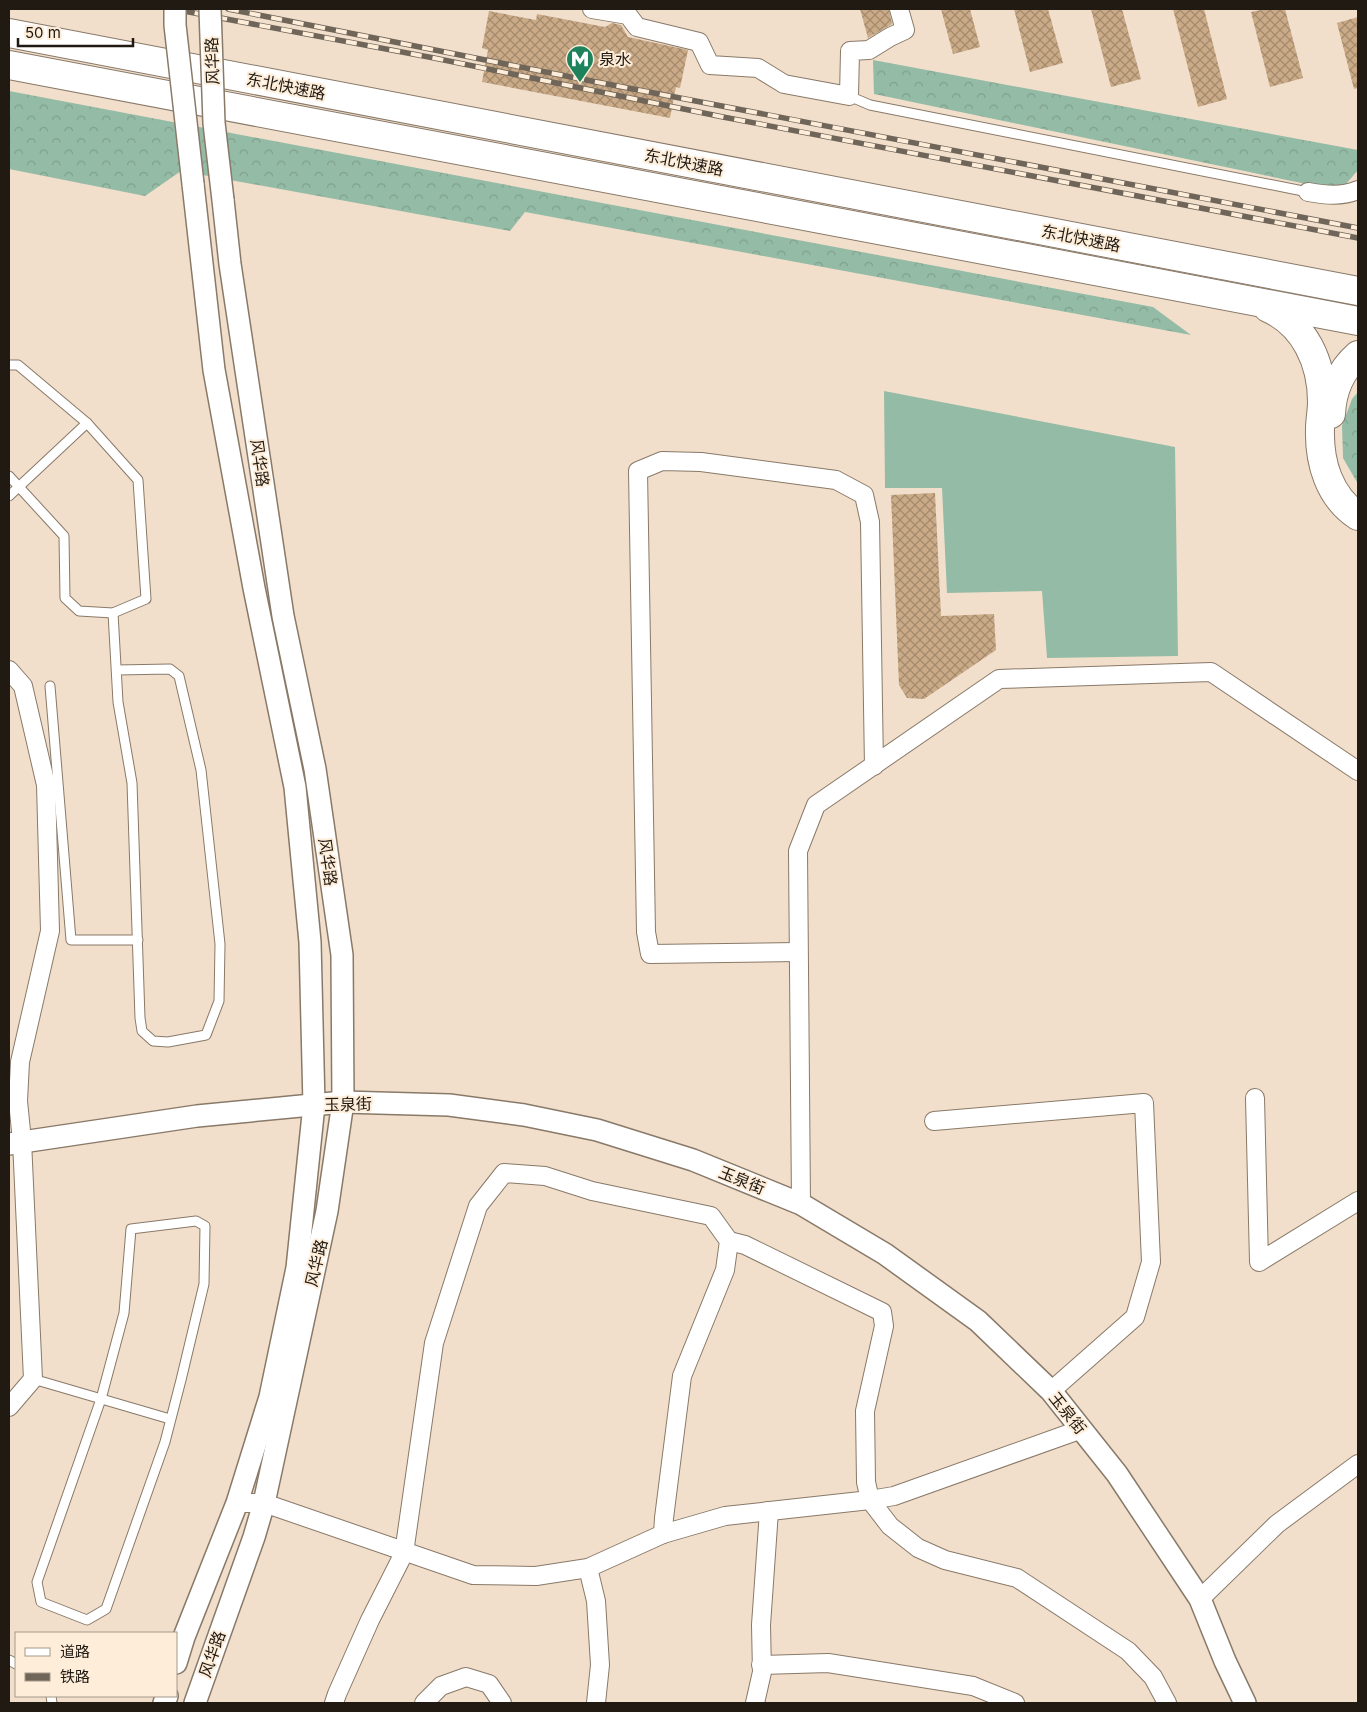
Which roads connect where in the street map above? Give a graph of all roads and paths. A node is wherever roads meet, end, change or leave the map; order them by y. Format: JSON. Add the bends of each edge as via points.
{"nodes":[{"id":1,"x":175,"y":9,"type":"edge"},
{"id":2,"x":210,"y":9,"type":"edge"},
{"id":3,"x":592,"y":9,"type":"edge"},
{"id":4,"x":899,"y":9,"type":"edge"},
{"id":5,"x":9,"y":32,"type":"edge"},
{"id":6,"x":9,"y":65,"type":"edge"},
{"id":7,"x":849,"y":96,"type":"junction"},
{"id":8,"x":1358,"y":190,"type":"edge"},
{"id":9,"x":1308,"y":192,"type":"joint"},
{"id":10,"x":1358,"y":291,"type":"edge"},
{"id":11,"x":1248,"y":300,"type":"junction"},
{"id":12,"x":1358,"y":322,"type":"edge"},
{"id":13,"x":1358,"y":355,"type":"edge"},
{"id":14,"x":9,"y":365,"type":"edge"},
{"id":15,"x":87,"y":423,"type":"junction"},
{"id":16,"x":9,"y":476,"type":"edge"},
{"id":17,"x":19,"y":486,"type":"junction"},
{"id":18,"x":9,"y":496,"type":"edge"},
{"id":19,"x":1358,"y":498,"type":"edge"},
{"id":20,"x":1358,"y":516,"type":"edge"},
{"id":21,"x":113,"y":613,"type":"junction"},
{"id":22,"x":9,"y":670,"type":"edge"},
{"id":23,"x":116,"y":670,"type":"junction"},
{"id":24,"x":50,"y":686,"type":"dead end"},
{"id":25,"x":874,"y":766,"type":"junction"},
{"id":26,"x":1358,"y":771,"type":"edge"},
{"id":27,"x":138,"y":940,"type":"junction"},
{"id":28,"x":798,"y":952,"type":"junction"},
{"id":29,"x":1255,"y":1098,"type":"dead end"},
{"id":30,"x":344,"y":1102,"type":"junction"},
{"id":31,"x":314,"y":1105,"type":"junction"},
{"id":32,"x":934,"y":1121,"type":"dead end"},
{"id":33,"x":15,"y":1143,"type":"edge"},
{"id":34,"x":1358,"y":1202,"type":"edge"},
{"id":35,"x":800,"y":1204,"type":"junction"},
{"id":36,"x":729,"y":1241,"type":"junction"},
{"id":37,"x":33,"y":1379,"type":"junction"},
{"id":38,"x":1051,"y":1391,"type":"junction"},
{"id":39,"x":101,"y":1399,"type":"junction"},
{"id":40,"x":9,"y":1407,"type":"edge"},
{"id":41,"x":170,"y":1419,"type":"junction"},
{"id":42,"x":1082,"y":1430,"type":"junction"},
{"id":43,"x":1358,"y":1464,"type":"edge"},
{"id":44,"x":870,"y":1500,"type":"junction"},
{"id":45,"x":238,"y":1503,"type":"junction"},
{"id":46,"x":264,"y":1503,"type":"junction"},
{"id":47,"x":769,"y":1511,"type":"junction"},
{"id":48,"x":663,"y":1534,"type":"junction"},
{"id":49,"x":404,"y":1552,"type":"junction"},
{"id":50,"x":588,"y":1568,"type":"junction"},
{"id":51,"x":1200,"y":1599,"type":"junction"},
{"id":52,"x":178,"y":1657,"type":"edge"},
{"id":53,"x":762,"y":1665,"type":"junction"},
{"id":54,"x":195,"y":1703,"type":"edge"},
{"id":55,"x":334,"y":1703,"type":"edge"},
{"id":56,"x":424,"y":1703,"type":"edge"},
{"id":57,"x":502,"y":1703,"type":"edge"},
{"id":58,"x":596,"y":1703,"type":"edge"},
{"id":59,"x":755,"y":1703,"type":"edge"},
{"id":60,"x":1015,"y":1703,"type":"edge"},
{"id":61,"x":1166,"y":1703,"type":"edge"},
{"id":62,"x":1245,"y":1703,"type":"edge"}],
"edges":[{"from":1,"to":31,"type":"street","name":"风华路","bridge":true,"via":[[214,370],[295,787],[310,942]]},
{"from":2,"to":30,"type":"street","name":"风华路","bridge":true,"via":[[214,123],[230,264],[283,616],[314,769],[342,955]]},
{"from":3,"to":7,"type":"street","via":[[628,14],[637,26],[699,42],[710,66],[758,68],[784,84]]},
{"from":4,"to":7,"type":"street","via":[[905,30],[869,50],[850,51]]},
{"from":5,"to":10,"type":"highway","name":"东北快速路"},
{"from":6,"to":11,"type":"highway","name":"东北快速路"},
{"from":7,"to":9,"type":"lane","via":[[870,105]]},
{"from":8,"to":9,"type":"street","via":[[1335,196]]},
{"from":11,"to":12,"type":"highway","name":"东北快速路"},
{"from":11,"to":20,"type":"highway","via":[[1288,320],[1310,348],[1321,381],[1320,436],[1324,469],[1341,502]]},
{"from":13,"to":19,"type":"highway","via":[[1345,369],[1337,385],[1330,422],[1335,463]]},
{"from":14,"to":15,"type":"lane","via":[[18,365]]},
{"from":15,"to":17,"type":"lane"},
{"from":15,"to":21,"type":"lane","via":[[138,480],[146,599]]},
{"from":16,"to":17,"type":"lane"},
{"from":17,"to":18,"type":"lane"},
{"from":17,"to":21,"type":"lane","via":[[64,536],[65,598],[79,611]]},
{"from":21,"to":23,"type":"lane"},
{"from":22,"to":33,"type":"street","via":[[23,686],[46,785],[50,931],[20,1062]]},
{"from":23,"to":27,"type":"lane","via":[[132,784]]},
{"from":23,"to":27,"type":"lane","via":[[170,669],[179,676],[201,770],[220,944],[219,1001],[206,1035],[168,1042],[153,1041],[142,1031]]},
{"from":24,"to":27,"type":"lane","via":[[71,940]]},
{"from":25,"to":26,"type":"street","via":[[1000,679],[1211,672]]},
{"from":25,"to":28,"type":"street","via":[[816,805],[798,850]]},
{"from":25,"to":28,"type":"street","via":[[870,522],[864,494],[836,480],[701,462],[662,462],[638,471],[646,922],[650,954]]},
{"from":28,"to":35,"type":"street"},
{"from":29,"to":34,"type":"street","via":[[1259,1262]]},
{"from":30,"to":31,"type":"street","name":"玉泉街"},
{"from":30,"to":35,"type":"street","name":"玉泉街","via":[[449,1105],[524,1115],[596,1130],[693,1160]]},
{"from":30,"to":46,"type":"street","name":"风华路","via":[[327,1210]]},
{"from":31,"to":33,"type":"street","name":"玉泉街","via":[[197,1116]]},
{"from":31,"to":45,"type":"street","name":"风华路","via":[[297,1268],[270,1397]]},
{"from":32,"to":38,"type":"street","via":[[1144,1103],[1151,1262],[1135,1317]]},
{"from":33,"to":37,"type":"street"},
{"from":35,"to":38,"type":"street","name":"玉泉街","via":[[885,1254],[978,1321]]},
{"from":36,"to":44,"type":"street","via":[[745,1244],[882,1312],[884,1326],[865,1411],[866,1482]]},
{"from":36,"to":48,"type":"street","via":[[724,1270],[682,1376]]},
{"from":36,"to":49,"type":"street","via":[[711,1216],[592,1191],[545,1176],[504,1173],[478,1206],[434,1342]]},
{"from":37,"to":39,"type":"lane"},
{"from":37,"to":40,"type":"street"},
{"from":38,"to":42,"type":"street","name":"玉泉街"},
{"from":39,"to":41,"type":"lane"},
{"from":39,"to":41,"type":"lane","via":[[124,1313],[131,1230],[196,1221],[205,1226],[204,1284]]},
{"from":39,"to":41,"type":"lane","via":[[37,1582],[42,1602],[87,1620],[106,1609],[165,1442]]},
{"from":42,"to":44,"type":"street","via":[[894,1496]]},
{"from":42,"to":51,"type":"street","name":"玉泉街","via":[[1118,1474]]},
{"from":43,"to":51,"type":"street","via":[[1277,1524]]},
{"from":44,"to":47,"type":"street"},
{"from":44,"to":61,"type":"street","via":[[890,1526],[918,1548],[945,1560],[1017,1578],[1128,1651],[1153,1677]]},
{"from":45,"to":46,"type":"street"},
{"from":45,"to":52,"type":"street","name":"风华路"},
{"from":46,"to":49,"type":"street"},
{"from":46,"to":54,"type":"street","name":"风华路"},
{"from":47,"to":48,"type":"street","via":[[725,1516]]},
{"from":47,"to":53,"type":"street","via":[[761,1626]]},
{"from":48,"to":50,"type":"street"},
{"from":49,"to":50,"type":"street","via":[[473,1575],[536,1576]]},
{"from":49,"to":55,"type":"street"},
{"from":50,"to":58,"type":"street","via":[[596,1601],[600,1665]]},
{"from":51,"to":62,"type":"street","name":"玉泉街","via":[[1224,1661]]},
{"from":53,"to":59,"type":"street"},
{"from":53,"to":60,"type":"street","via":[[828,1663],[973,1686]]},
{"from":56,"to":57,"type":"street","via":[[441,1686],[466,1677],[490,1684]]}]}
